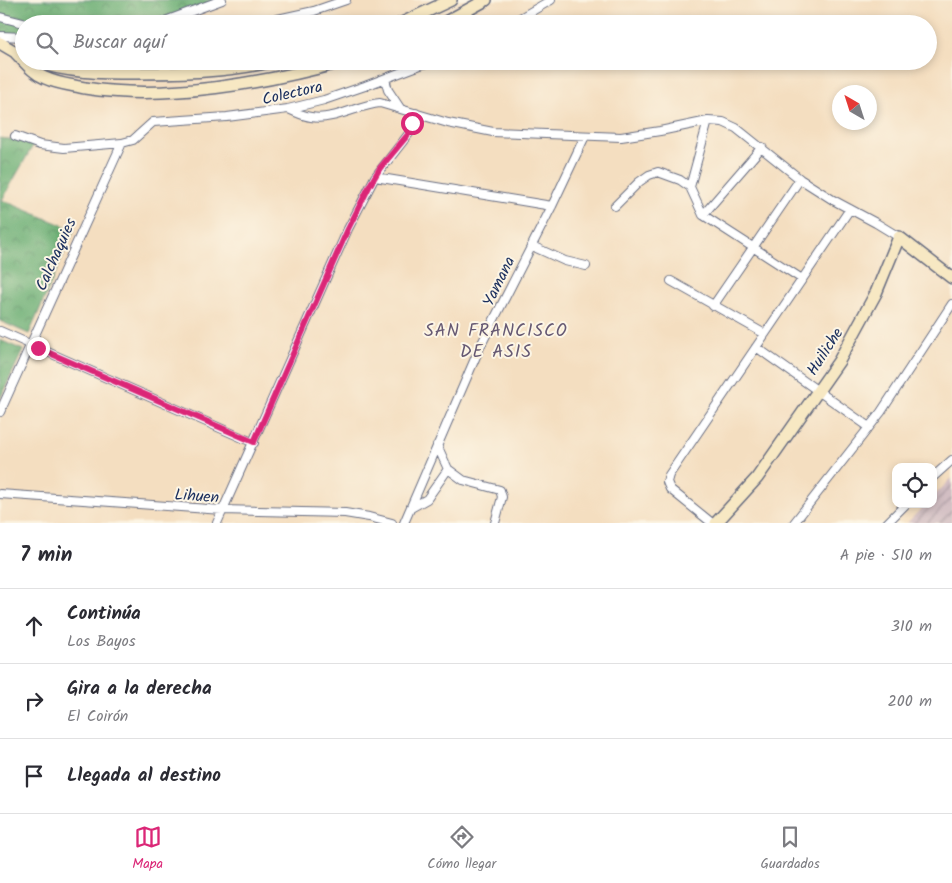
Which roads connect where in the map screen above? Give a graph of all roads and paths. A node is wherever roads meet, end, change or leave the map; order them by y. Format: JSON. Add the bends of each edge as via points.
{"nodes":[{"id":1,"x":222,"y":0,"type":"edge"},
{"id":2,"x":346,"y":0,"type":"edge"},
{"id":3,"x":451,"y":0,"type":"edge"},
{"id":4,"x":486,"y":0,"type":"edge"},
{"id":5,"x":551,"y":0,"type":"edge"},
{"id":6,"x":182,"y":15,"type":"edge"},
{"id":7,"x":296,"y":15,"type":"edge"},
{"id":8,"x":419,"y":15,"type":"edge"},
{"id":9,"x":458,"y":15,"type":"edge"},
{"id":10,"x":525,"y":15,"type":"edge"},
{"id":11,"x":0,"y":17,"type":"edge"},
{"id":12,"x":15,"y":21,"type":"edge"},
{"id":13,"x":0,"y":36,"type":"edge"},
{"id":14,"x":15,"y":37,"type":"edge"},
{"id":15,"x":0,"y":43,"type":"edge"},
{"id":16,"x":15,"y":52,"type":"edge"},
{"id":17,"x":32,"y":70,"type":"edge"},
{"id":18,"x":69,"y":70,"type":"edge"},
{"id":19,"x":201,"y":70,"type":"edge"},
{"id":20,"x":310,"y":70,"type":"edge"},
{"id":21,"x":409,"y":70,"type":"edge"},
{"id":22,"x":385,"y":80,"type":"junction"},
{"id":23,"x":400,"y":108,"type":"junction"},
{"id":24,"x":288,"y":109,"type":"junction"},
{"id":25,"x":416,"y":113,"type":"junction"},
{"id":26,"x":708,"y":121,"type":"junction"},
{"id":27,"x":15,"y":136,"type":"dead end"},
{"id":28,"x":585,"y":136,"type":"junction"},
{"id":29,"x":122,"y":143,"type":"junction"},
{"id":30,"x":762,"y":147,"type":"junction"},
{"id":31,"x":375,"y":177,"type":"junction"},
{"id":32,"x":800,"y":178,"type":"junction"},
{"id":33,"x":690,"y":187,"type":"junction"},
{"id":34,"x":552,"y":206,"type":"junction"},
{"id":35,"x":615,"y":206,"type":"dead end"},
{"id":36,"x":850,"y":209,"type":"junction"},
{"id":37,"x":703,"y":215,"type":"junction"},
{"id":38,"x":899,"y":238,"type":"junction"},
{"id":39,"x":532,"y":246,"type":"junction"},
{"id":40,"x":753,"y":246,"type":"junction"},
{"id":41,"x":586,"y":266,"type":"dead end"},
{"id":42,"x":952,"y":278,"type":"edge"},
{"id":43,"x":802,"y":279,"type":"junction"},
{"id":44,"x":671,"y":281,"type":"dead end"},
{"id":45,"x":952,"y":304,"type":"edge"},
{"id":46,"x":713,"y":306,"type":"junction"},
{"id":47,"x":0,"y":331,"type":"edge"},
{"id":48,"x":765,"y":334,"type":"junction"},
{"id":49,"x":30,"y":344,"type":"junction"},
{"id":50,"x":756,"y":347,"type":"junction"},
{"id":51,"x":818,"y":391,"type":"junction"},
{"id":52,"x":0,"y":412,"type":"edge"},
{"id":53,"x":869,"y":427,"type":"junction"},
{"id":54,"x":254,"y":442,"type":"junction"},
{"id":55,"x":437,"y":445,"type":"junction"},
{"id":56,"x":952,"y":460,"type":"edge"},
{"id":57,"x":448,"y":469,"type":"junction"},
{"id":58,"x":937,"y":473,"type":"edge"},
{"id":59,"x":0,"y":494,"type":"edge"},
{"id":60,"x":410,"y":508,"type":"junction"},
{"id":61,"x":902,"y":508,"type":"edge"},
{"id":62,"x":222,"y":510,"type":"junction"},
{"id":63,"x":217,"y":523,"type":"edge"},
{"id":64,"x":392,"y":523,"type":"edge"},
{"id":65,"x":404,"y":523,"type":"edge"},
{"id":66,"x":495,"y":523,"type":"edge"},
{"id":67,"x":712,"y":523,"type":"edge"},
{"id":68,"x":716,"y":523,"type":"edge"},
{"id":69,"x":794,"y":523,"type":"edge"},
{"id":70,"x":887,"y":523,"type":"edge"}],
"edges":[{"from":1,"to":6,"type":"street"},
{"from":2,"to":7,"type":"street"},
{"from":3,"to":8,"type":"street"},
{"from":4,"to":9,"type":"street"},
{"from":5,"to":10,"type":"street"},
{"from":11,"to":12,"type":"street"},
{"from":13,"to":14,"type":"street"},
{"from":15,"to":16,"type":"street"},
{"from":17,"to":20,"type":"street","via":[[64,85],[106,91],[151,92],[236,84]]},
{"from":18,"to":19,"type":"street","via":[[154,73]]},
{"from":21,"to":22,"type":"street","name":"Colectora"},
{"from":22,"to":23,"type":"street"},
{"from":22,"to":24,"type":"street","name":"Colectora"},
{"from":23,"to":24,"type":"street","via":[[369,104],[325,118]]},
{"from":23,"to":25,"type":"street"},
{"from":24,"to":29,"type":"street","name":"Colectora","via":[[153,122],[133,140]]},
{"from":25,"to":28,"type":"street","via":[[493,132]]},
{"from":25,"to":31,"type":"street","via":[[411,131]]},
{"from":26,"to":28,"type":"street","via":[[633,136]]},
{"from":26,"to":30,"type":"street","via":[[723,122],[736,128]]},
{"from":26,"to":33,"type":"street"},
{"from":27,"to":29,"type":"street","via":[[40,145],[64,148]]},
{"from":28,"to":34,"type":"street","name":"Yamana"},
{"from":29,"to":49,"type":"street","name":"Calchaquies"},
{"from":30,"to":32,"type":"street"},
{"from":30,"to":37,"type":"street"},
{"from":31,"to":34,"type":"street"},
{"from":31,"to":54,"type":"street","via":[[348,229]]},
{"from":32,"to":36,"type":"street"},
{"from":32,"to":40,"type":"street"},
{"from":33,"to":35,"type":"street","via":[[658,172],[649,174]]},
{"from":33,"to":37,"type":"street"},
{"from":34,"to":39,"type":"street","name":"Yamana"},
{"from":36,"to":38,"type":"street"},
{"from":36,"to":43,"type":"street"},
{"from":37,"to":40,"type":"street"},
{"from":38,"to":42,"type":"street"},
{"from":38,"to":51,"type":"street","name":"Huiliche","via":[[858,330]]},
{"from":39,"to":41,"type":"street","via":[[565,261]]},
{"from":39,"to":55,"type":"street","name":"Yamana","via":[[480,347]]},
{"from":40,"to":43,"type":"street"},
{"from":40,"to":46,"type":"street"},
{"from":43,"to":48,"type":"street"},
{"from":44,"to":46,"type":"street"},
{"from":45,"to":53,"type":"street"},
{"from":46,"to":48,"type":"street"},
{"from":47,"to":49,"type":"street"},
{"from":48,"to":50,"type":"street"},
{"from":49,"to":52,"type":"street","name":"Calchaquies"},
{"from":49,"to":54,"type":"street"},
{"from":50,"to":51,"type":"street"},
{"from":50,"to":67,"type":"street","via":[[667,482],[676,494]]},
{"from":51,"to":53,"type":"street"},
{"from":51,"to":68,"type":"street","name":"Huiliche","via":[[757,478]]},
{"from":53,"to":69,"type":"street"},
{"from":54,"to":62,"type":"street"},
{"from":55,"to":57,"type":"street"},
{"from":55,"to":60,"type":"street","name":"Yamana"},
{"from":56,"to":58,"type":"street"},
{"from":57,"to":60,"type":"street","via":[[427,499]]},
{"from":57,"to":66,"type":"street","via":[[463,480],[500,490],[502,497]]},
{"from":59,"to":62,"type":"street","name":"Lihuen"},
{"from":60,"to":65,"type":"street","name":"Yamana"},
{"from":61,"to":70,"type":"street"},
{"from":62,"to":63,"type":"street"},
{"from":62,"to":64,"type":"street","name":"Lihuen","via":[[344,513]]}]}
